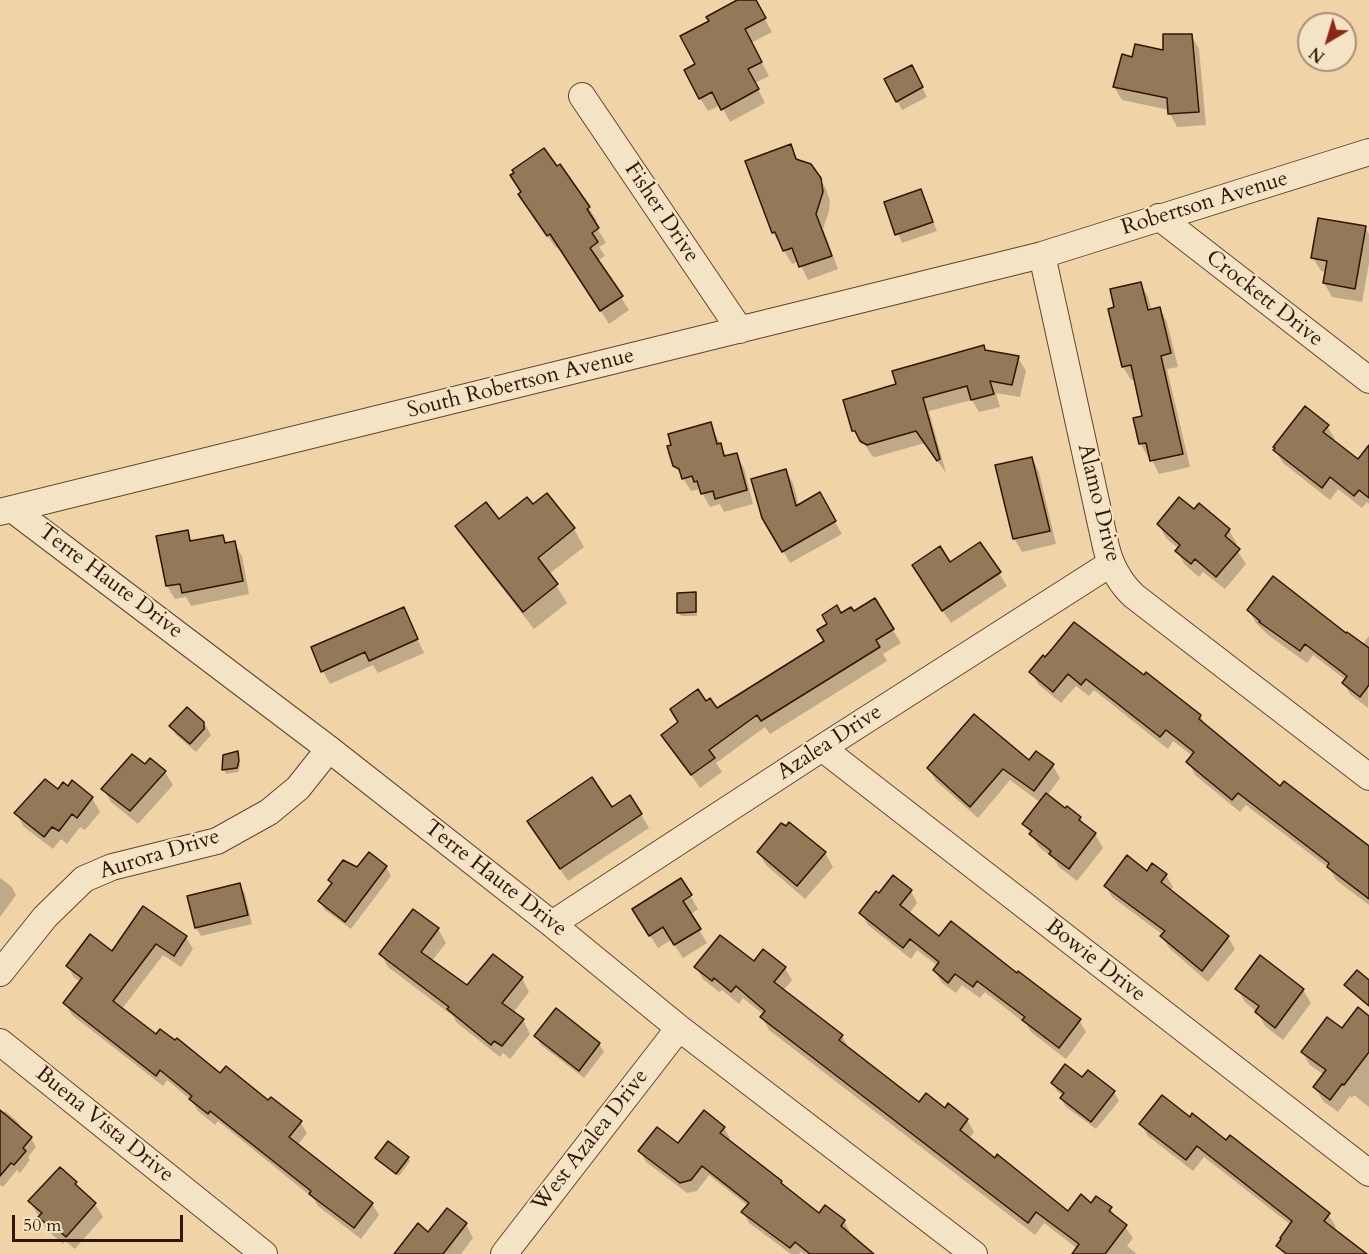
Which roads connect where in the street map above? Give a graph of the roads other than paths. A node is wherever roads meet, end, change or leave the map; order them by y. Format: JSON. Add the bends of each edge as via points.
{"nodes":[{"id":1,"x":582,"y":96,"type":"dead end"},
{"id":2,"x":1369,"y":152,"type":"edge"},
{"id":3,"x":1160,"y":217,"type":"junction"},
{"id":4,"x":1042,"y":255,"type":"junction"},
{"id":5,"x":740,"y":330,"type":"junction"},
{"id":6,"x":1369,"y":380,"type":"edge"},
{"id":7,"x":6,"y":510,"type":"edge"},
{"id":8,"x":1110,"y":564,"type":"junction"},
{"id":9,"x":822,"y":748,"type":"junction"},
{"id":10,"x":329,"y":749,"type":"junction"},
{"id":11,"x":1369,"y":777,"type":"edge"},
{"id":12,"x":552,"y":924,"type":"junction"},
{"id":13,"x":0,"y":973,"type":"edge"},
{"id":14,"x":679,"y":1028,"type":"junction"},
{"id":15,"x":0,"y":1041,"type":"edge"},
{"id":16,"x":1369,"y":1173,"type":"edge"},
{"id":17,"x":264,"y":1254,"type":"edge"},
{"id":18,"x":504,"y":1254,"type":"edge"},
{"id":19,"x":974,"y":1254,"type":"edge"}],
"edges":[{"from":1,"to":5,"type":"street","name":"Fisher Drive"},
{"from":2,"to":3,"type":"street","name":"Robertson Avenue"},
{"from":3,"to":4,"type":"street","name":"Robertson Avenue"},
{"from":3,"to":6,"type":"street","name":"Crockett Drive"},
{"from":4,"to":5,"type":"street","name":"South Robertson Avenue"},
{"from":4,"to":8,"type":"street","name":"Alamo Drive"},
{"from":5,"to":7,"type":"street","name":"South Robertson Avenue"},
{"from":7,"to":10,"type":"street","name":"Terre Haute Drive"},
{"from":8,"to":9,"type":"street","name":"Azalea Drive"},
{"from":8,"to":11,"type":"street","name":"Alamo Drive","via":[[1134,596]]},
{"from":9,"to":12,"type":"street","name":"Azalea Drive"},
{"from":9,"to":16,"type":"street","name":"Bowie Drive"},
{"from":10,"to":12,"type":"street","name":"Terre Haute Drive"},
{"from":10,"to":13,"type":"street","name":"Aurora Drive","via":[[298,788],[269,813],[217,841],[112,867],[84,879],[45,917]]},
{"from":12,"to":14,"type":"street","name":"Terre Haute Drive"},
{"from":14,"to":18,"type":"street","name":"West Azalea Drive"},
{"from":14,"to":19,"type":"street","name":"Terre Haute Drive"},
{"from":15,"to":17,"type":"street","name":"Buena Vista Drive"}]}
